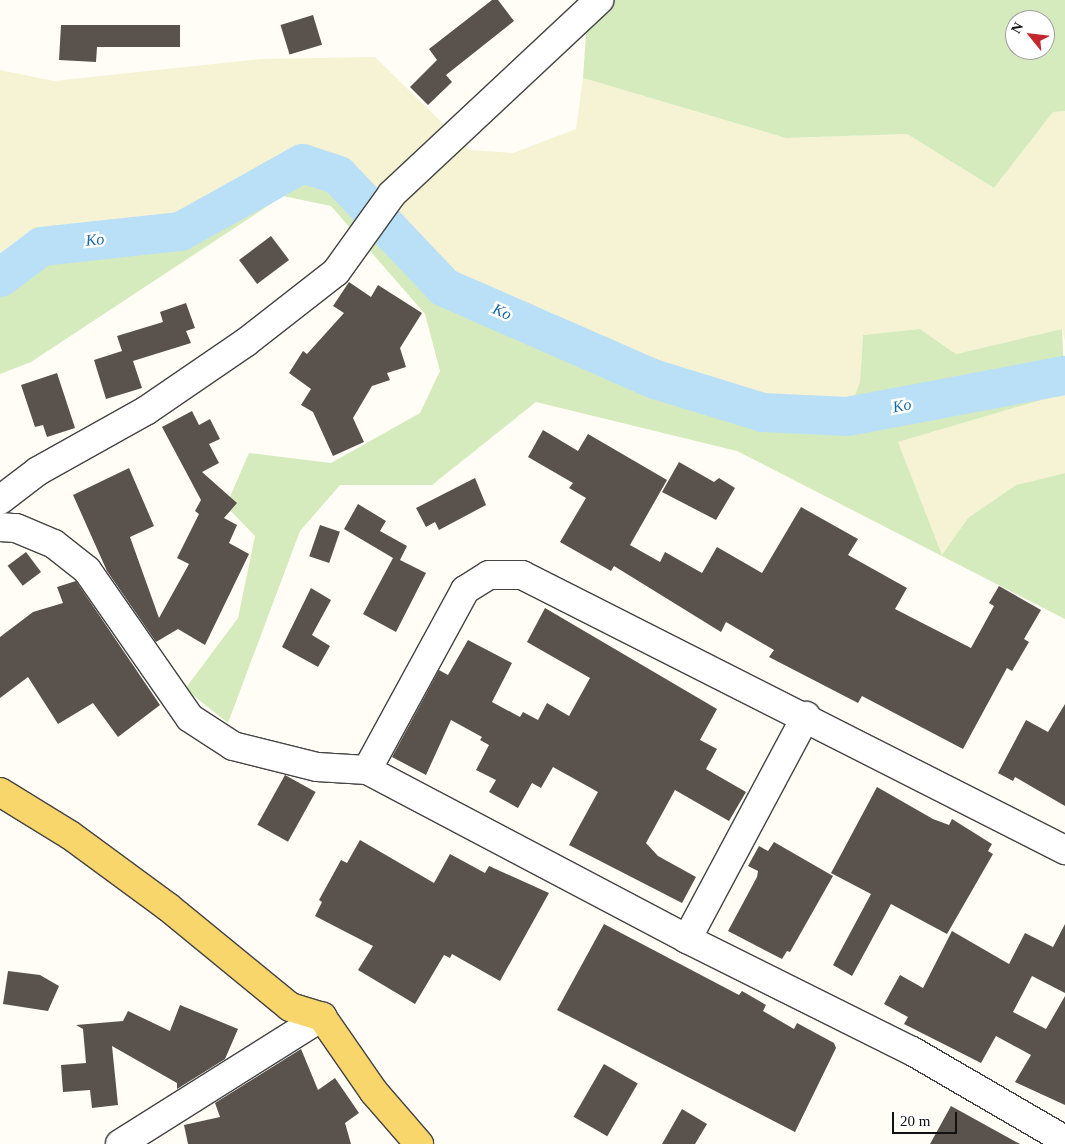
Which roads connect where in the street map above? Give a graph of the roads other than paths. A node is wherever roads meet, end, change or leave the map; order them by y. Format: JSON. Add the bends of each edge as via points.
{"nodes":[{"id":1,"x":598,"y":0,"type":"edge"},
{"id":2,"x":0,"y":500,"type":"edge"},
{"id":3,"x":0,"y":527,"type":"edge"},
{"id":4,"x":806,"y":716,"type":"junction"},
{"id":5,"x":367,"y":770,"type":"junction"},
{"id":6,"x":0,"y":792,"type":"edge"},
{"id":7,"x":1065,"y":850,"type":"edge"},
{"id":8,"x":687,"y":939,"type":"junction"},
{"id":9,"x":322,"y":1017,"type":"junction"},
{"id":10,"x":1065,"y":1140,"type":"edge"},
{"id":11,"x":120,"y":1144,"type":"edge"},
{"id":12,"x":419,"y":1144,"type":"edge"}],
"edges":[{"from":1,"to":2,"type":"street","via":[[392,194],[336,272],[246,343],[147,410],[38,471]]},
{"from":3,"to":5,"type":"street","via":[[16,528],[54,544],[87,570],[190,718],[233,746],[318,767]]},
{"from":4,"to":5,"type":"street","via":[[522,575],[489,575],[465,590]]},
{"from":4,"to":7,"type":"street"},
{"from":4,"to":8,"type":"street"},
{"from":5,"to":8,"type":"street"},
{"from":6,"to":9,"type":"main road","via":[[70,835],[160,902],[290,1007]]},
{"from":8,"to":10,"type":"street","via":[[912,1052]]},
{"from":9,"to":11,"type":"street"},
{"from":9,"to":12,"type":"main road","via":[[374,1092]]}]}
